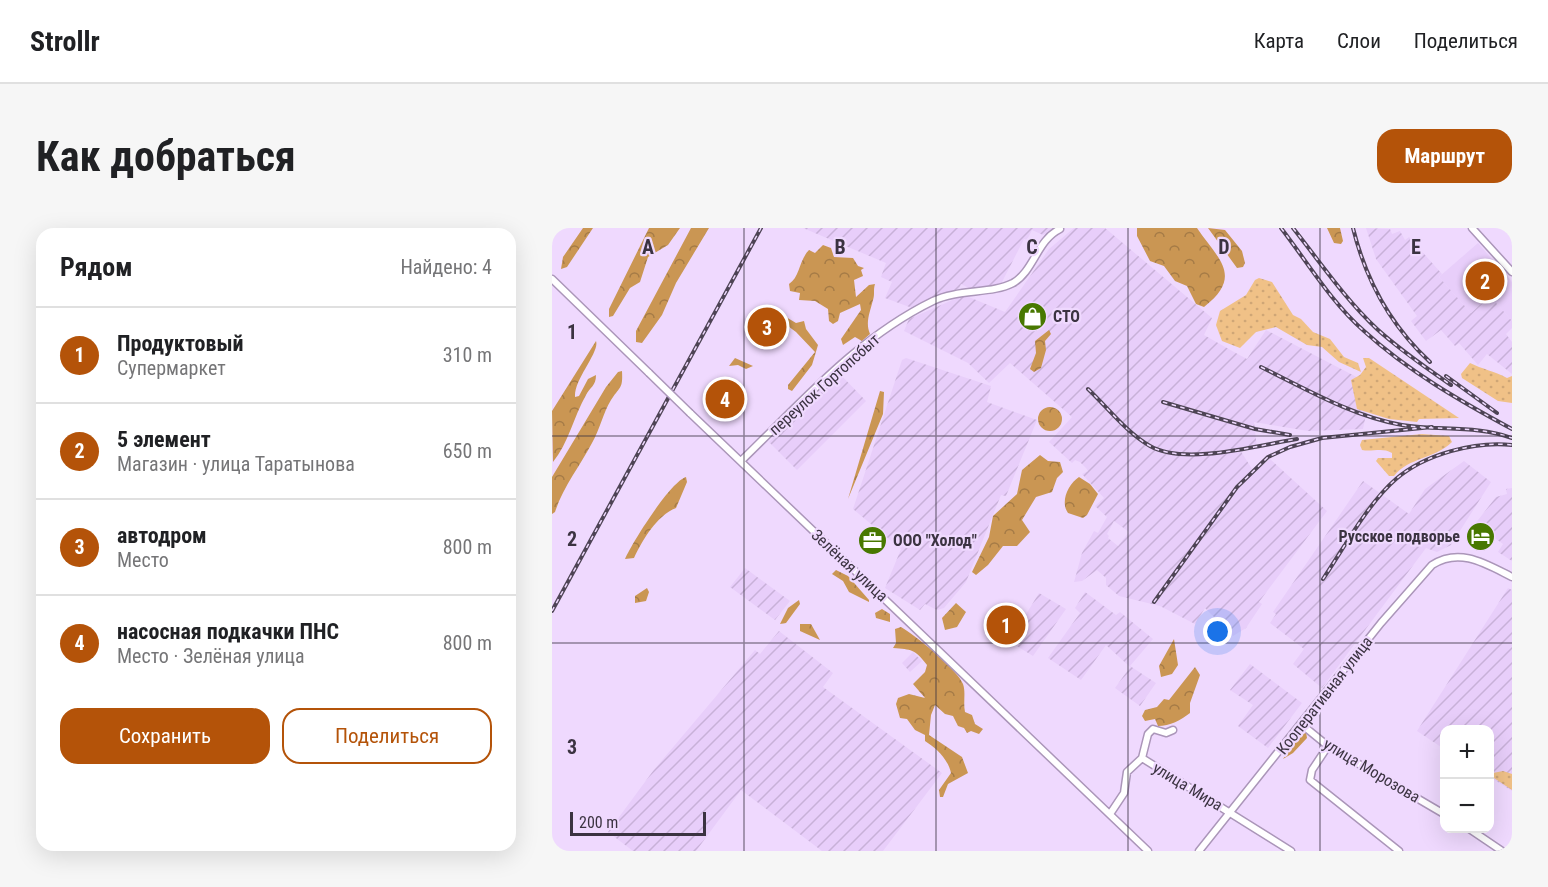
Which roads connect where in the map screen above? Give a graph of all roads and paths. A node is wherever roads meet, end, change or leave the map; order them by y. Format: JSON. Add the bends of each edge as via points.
{"nodes":[{"id":1,"x":1472,"y":228,"type":"edge"},
{"id":2,"x":1060,"y":229,"type":"edge"},
{"id":3,"x":1512,"y":272,"type":"edge"},
{"id":4,"x":552,"y":279,"type":"edge"},
{"id":5,"x":741,"y":461,"type":"junction"},
{"id":6,"x":1512,"y":578,"type":"edge"},
{"id":7,"x":1301,"y":724,"type":"junction"},
{"id":8,"x":1173,"y":730,"type":"dead end"},
{"id":9,"x":1328,"y":746,"type":"junction"},
{"id":10,"x":1142,"y":758,"type":"junction"},
{"id":11,"x":1230,"y":811,"type":"junction"},
{"id":12,"x":1440,"y":812,"type":"edge"},
{"id":13,"x":1110,"y":814,"type":"junction"},
{"id":14,"x":1475,"y":833,"type":"edge"},
{"id":15,"x":1148,"y":851,"type":"edge"},
{"id":16,"x":1199,"y":851,"type":"edge"},
{"id":17,"x":1291,"y":851,"type":"edge"},
{"id":18,"x":1399,"y":851,"type":"edge"},
{"id":19,"x":1502,"y":851,"type":"edge"}],
"edges":[{"from":1,"to":3,"type":"street"},
{"from":2,"to":5,"type":"street","name":"переулок Гортопсбыт","via":[[1047,237],[1025,271],[1011,284],[944,297],[873,337]]},
{"from":4,"to":5,"type":"street","name":"Зелёная улица","bridge":true},
{"from":5,"to":13,"type":"street","name":"Зелёная улица"},
{"from":6,"to":7,"type":"street","name":"Кооперативная улица","via":[[1461,556],[1441,559],[1432,565]]},
{"from":7,"to":9,"type":"street","name":"улица Морозова"},
{"from":7,"to":11,"type":"street","name":"Кооперативная улица"},
{"from":8,"to":10,"type":"street","via":[[1166,733],[1153,729]]},
{"from":9,"to":12,"type":"street","name":"улица Морозова"},
{"from":9,"to":18,"type":"street","via":[[1310,780]]},
{"from":10,"to":11,"type":"street","name":"улица Мира"},
{"from":10,"to":13,"type":"street","name":"улица Мира","via":[[1127,772],[1124,794]]},
{"from":11,"to":16,"type":"street","name":"Кооперативная улица"},
{"from":11,"to":17,"type":"street","name":"улица Мира"},
{"from":13,"to":15,"type":"street","name":"Зелёная улица"},
{"from":14,"to":19,"type":"street"}]}
